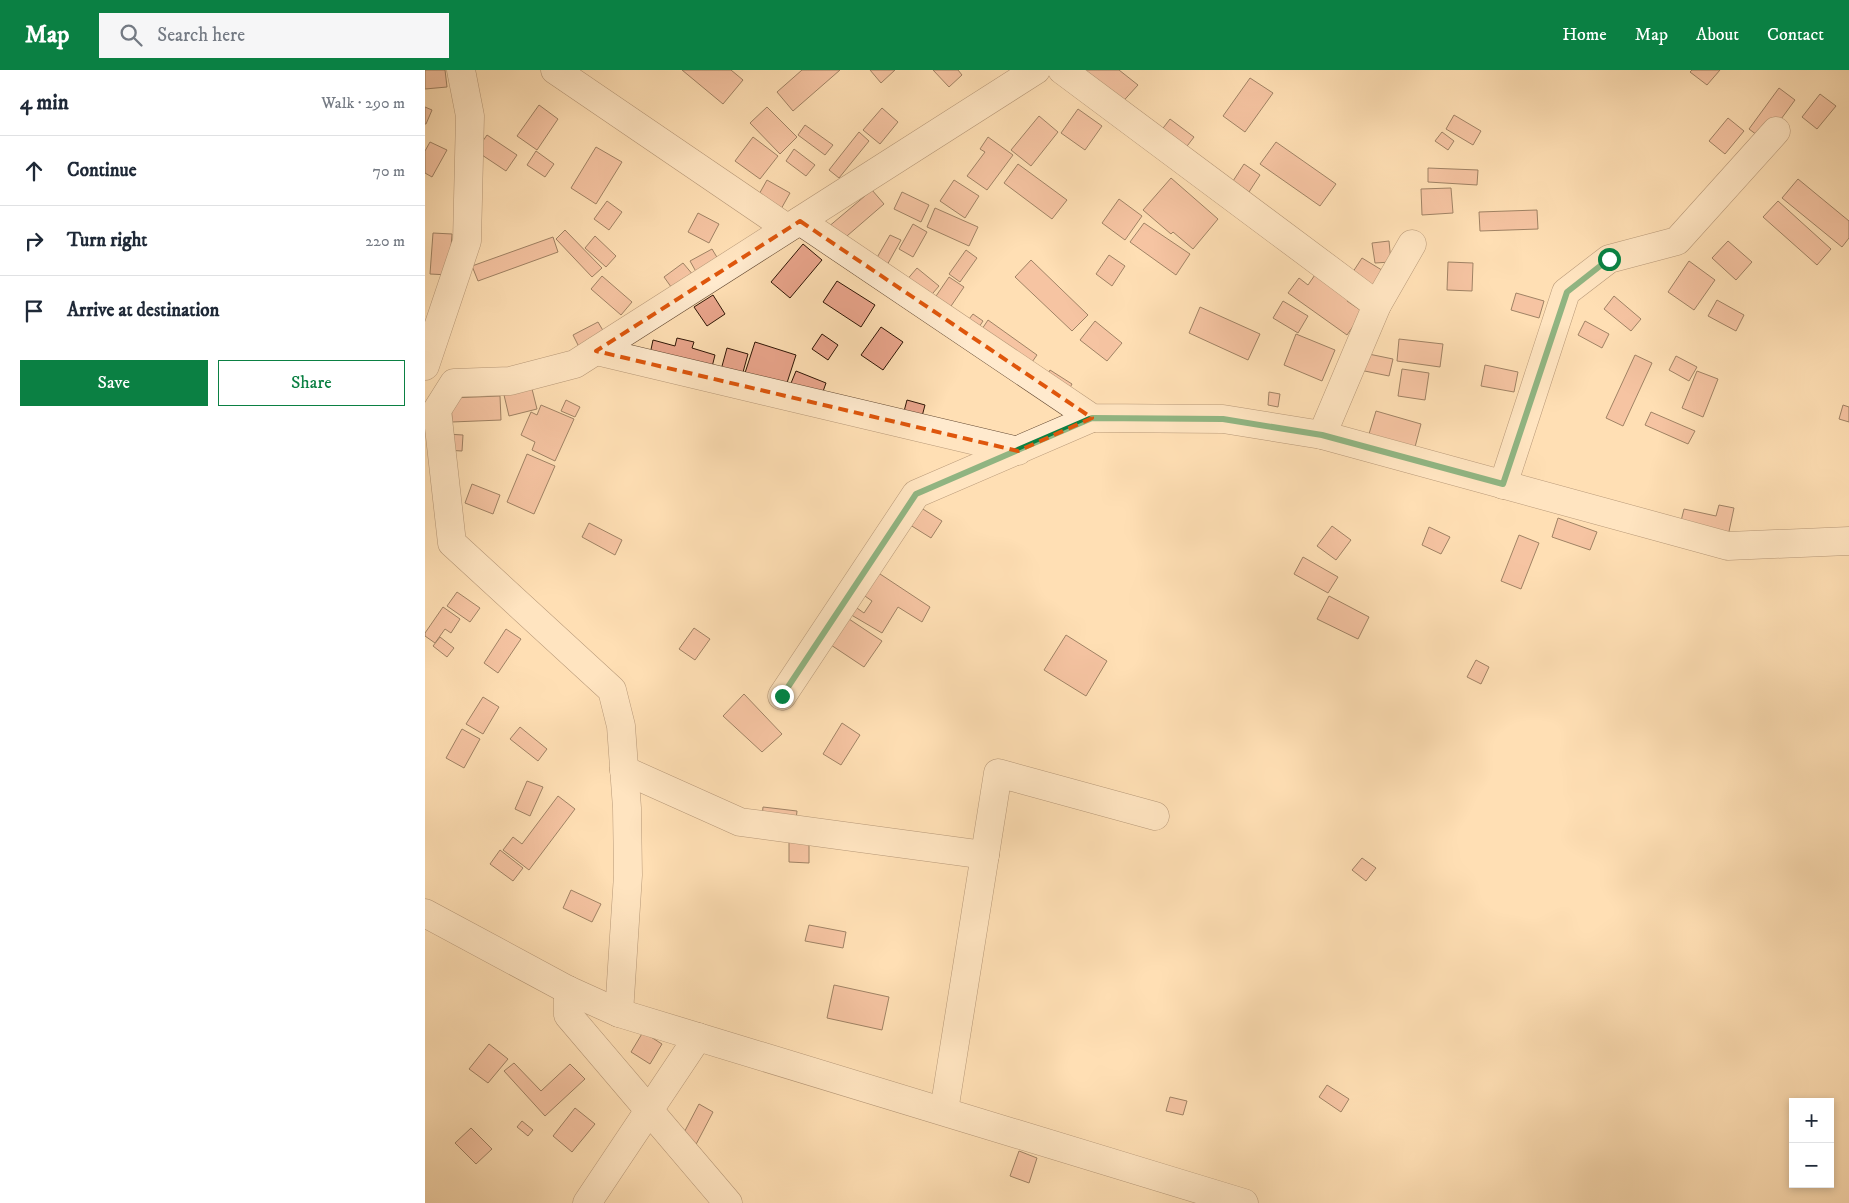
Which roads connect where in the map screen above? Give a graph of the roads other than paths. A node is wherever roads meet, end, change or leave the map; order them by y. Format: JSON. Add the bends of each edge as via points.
{"nodes":[{"id":1,"x":461,"y":70,"type":"edge"},
{"id":2,"x":1036,"y":70,"type":"edge"},
{"id":3,"x":1062,"y":70,"type":"edge"},
{"id":4,"x":571,"y":74,"type":"edge"},
{"id":5,"x":1775,"y":131,"type":"dead end"},
{"id":6,"x":793,"y":225,"type":"junction"},
{"id":7,"x":1412,"y":244,"type":"dead end"},
{"id":8,"x":1377,"y":305,"type":"junction"},
{"id":9,"x":595,"y":351,"type":"junction"},
{"id":10,"x":425,"y":366,"type":"edge"},
{"id":11,"x":425,"y":380,"type":"edge"},
{"id":12,"x":455,"y":383,"type":"junction"},
{"id":13,"x":1092,"y":418,"type":"junction"},
{"id":14,"x":1322,"y":435,"type":"junction"},
{"id":15,"x":1018,"y":451,"type":"junction"},
{"id":16,"x":1503,"y":484,"type":"junction"},
{"id":17,"x":1849,"y":542,"type":"edge"},
{"id":18,"x":782,"y":696,"type":"dead end"},
{"id":19,"x":624,"y":770,"type":"junction"},
{"id":20,"x":1155,"y":816,"type":"dead end"},
{"id":21,"x":985,"y":855,"type":"junction"},
{"id":22,"x":425,"y":913,"type":"edge"},
{"id":23,"x":568,"y":990,"type":"junction"},
{"id":24,"x":619,"y":1013,"type":"junction"},
{"id":25,"x":698,"y":1037,"type":"junction"},
{"id":26,"x":649,"y":1110,"type":"junction"},
{"id":27,"x":944,"y":1111,"type":"junction"},
{"id":28,"x":1241,"y":1202,"type":"edge"},
{"id":29,"x":587,"y":1203,"type":"edge"},
{"id":30,"x":728,"y":1203,"type":"edge"}],
"edges":[{"from":1,"to":10,"type":"street","via":[[469,116],[467,241]]},
{"from":2,"to":6,"type":"street"},
{"from":3,"to":8,"type":"street"},
{"from":4,"to":6,"type":"street"},
{"from":5,"to":16,"type":"street","via":[[1677,241],[1609,259],[1567,292]]},
{"from":6,"to":9,"type":"street"},
{"from":6,"to":13,"type":"street"},
{"from":7,"to":8,"type":"street"},
{"from":8,"to":14,"type":"street"},
{"from":9,"to":12,"type":"street","via":[[575,364],[510,381]]},
{"from":9,"to":15,"type":"street"},
{"from":11,"to":12,"type":"street"},
{"from":12,"to":19,"type":"street","via":[[437,410],[452,543],[612,690],[621,726]]},
{"from":13,"to":14,"type":"street","via":[[1223,419]]},
{"from":13,"to":15,"type":"street"},
{"from":14,"to":16,"type":"street"},
{"from":15,"to":18,"type":"street","via":[[916,494]]},
{"from":16,"to":17,"type":"street","via":[[1728,546]]},
{"from":19,"to":21,"type":"street","via":[[740,822]]},
{"from":19,"to":24,"type":"street","via":[[627,874]]},
{"from":20,"to":21,"type":"street","via":[[998,773]]},
{"from":21,"to":27,"type":"street"},
{"from":22,"to":23,"type":"street"},
{"from":23,"to":24,"type":"street"},
{"from":23,"to":26,"type":"street","via":[[568,1015]]},
{"from":24,"to":25,"type":"street"},
{"from":25,"to":26,"type":"street"},
{"from":25,"to":27,"type":"street"},
{"from":26,"to":29,"type":"street"},
{"from":26,"to":30,"type":"street"},
{"from":27,"to":28,"type":"street"}]}
